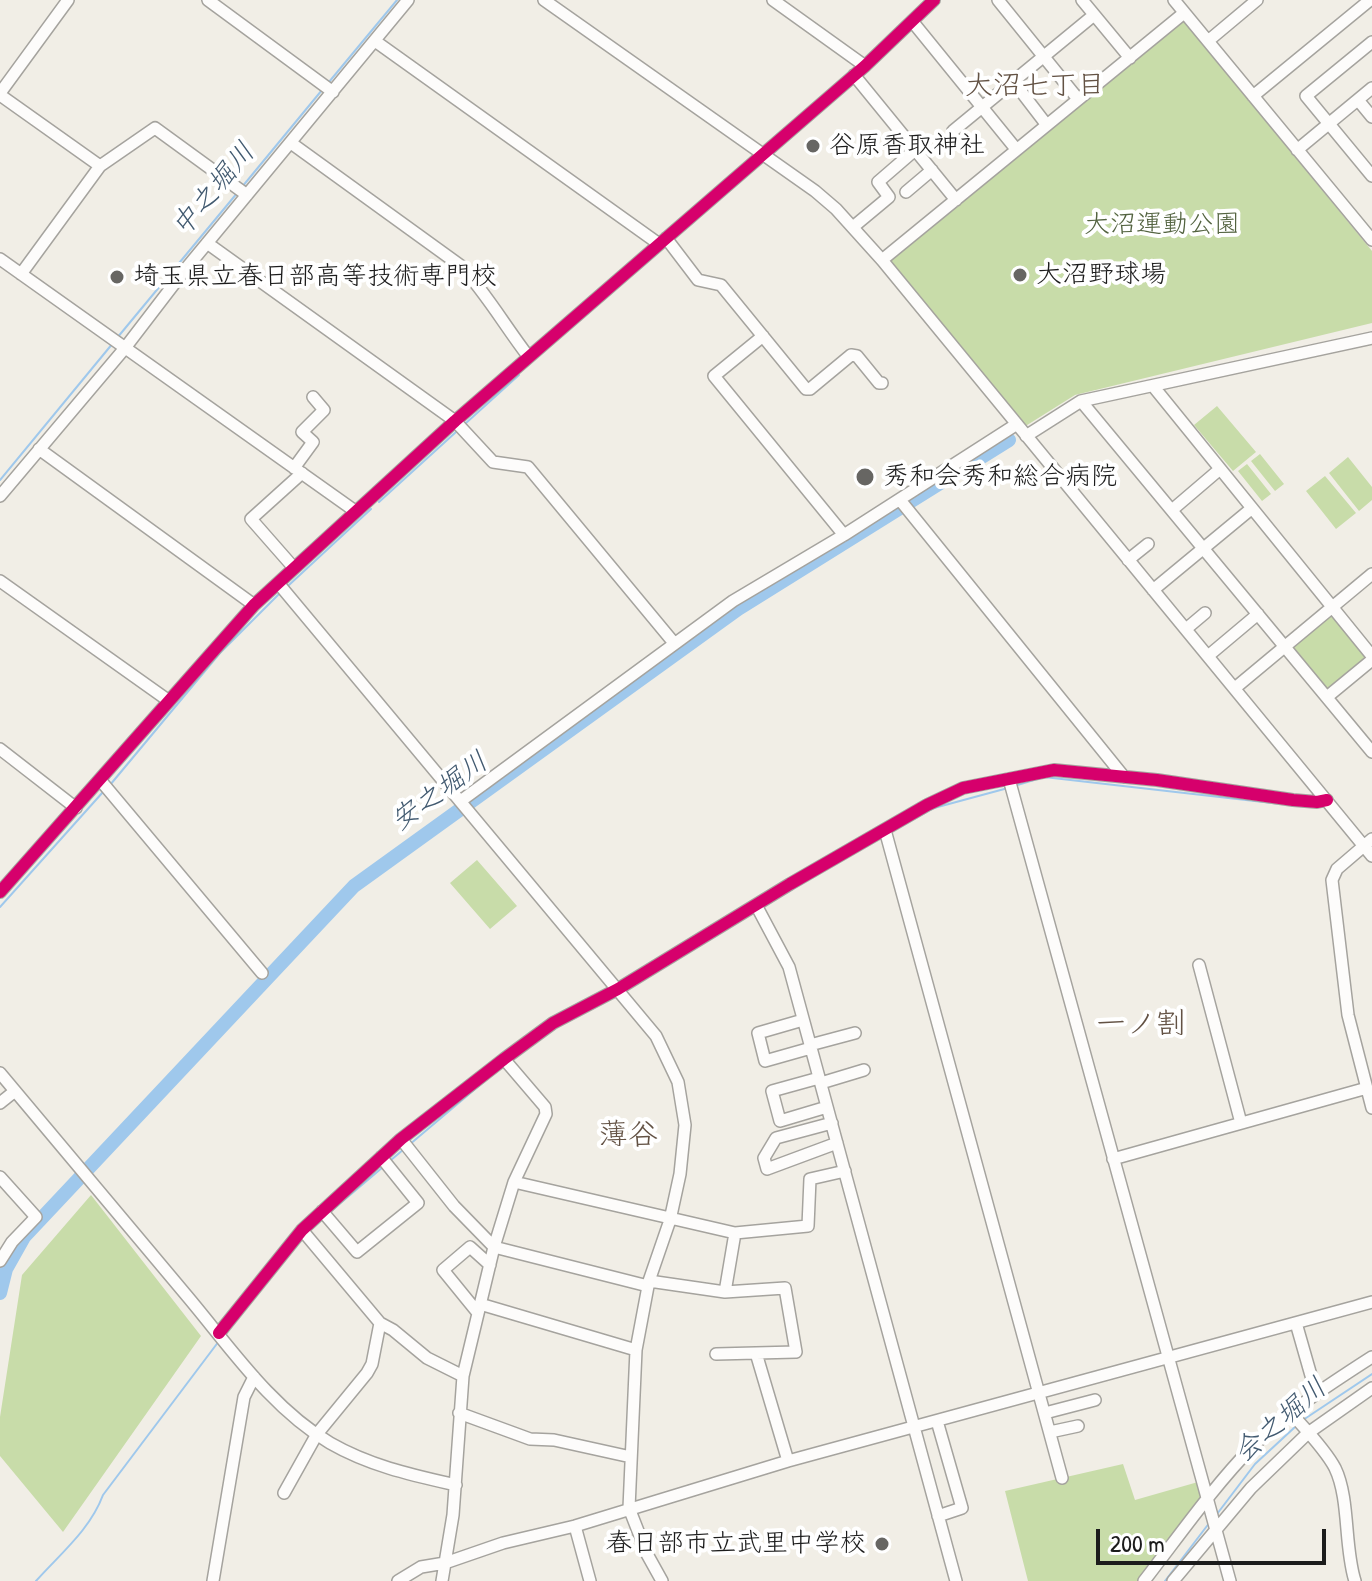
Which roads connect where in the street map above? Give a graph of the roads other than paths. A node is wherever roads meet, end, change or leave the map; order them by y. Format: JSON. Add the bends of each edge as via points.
{"nodes":[{"id":1,"x":68,"y":0,"type":"edge"},
{"id":2,"x":208,"y":0,"type":"edge"},
{"id":3,"x":408,"y":0,"type":"edge"},
{"id":4,"x":544,"y":0,"type":"edge"},
{"id":5,"x":773,"y":0,"type":"edge"},
{"id":6,"x":934,"y":0,"type":"edge"},
{"id":7,"x":998,"y":0,"type":"edge"},
{"id":8,"x":1082,"y":0,"type":"edge"},
{"id":9,"x":1174,"y":0,"type":"edge"},
{"id":10,"x":1257,"y":0,"type":"edge"},
{"id":11,"x":1370,"y":0,"type":"edge"},
{"id":12,"x":1184,"y":13,"type":"junction"},
{"id":13,"x":1094,"y":15,"type":"junction"},
{"id":14,"x":912,"y":21,"type":"junction"},
{"id":15,"x":375,"y":41,"type":"junction"},
{"id":16,"x":1208,"y":41,"type":"junction"},
{"id":17,"x":1372,"y":42,"type":"edge"},
{"id":18,"x":1044,"y":55,"type":"junction"},
{"id":19,"x":1130,"y":58,"type":"junction"},
{"id":20,"x":865,"y":66,"type":"junction"},
{"id":21,"x":854,"y":75,"type":"junction"},
{"id":22,"x":1013,"y":81,"type":"junction"},
{"id":23,"x":1372,"y":88,"type":"edge"},
{"id":24,"x":333,"y":92,"type":"junction"},
{"id":25,"x":0,"y":94,"type":"edge"},
{"id":26,"x":1253,"y":96,"type":"junction"},
{"id":27,"x":1078,"y":99,"type":"junction"},
{"id":28,"x":1358,"y":100,"type":"junction"},
{"id":29,"x":982,"y":106,"type":"junction"},
{"id":30,"x":1372,"y":117,"type":"edge"},
{"id":31,"x":1046,"y":124,"type":"junction"},
{"id":32,"x":1329,"y":124,"type":"junction"},
{"id":33,"x":953,"y":131,"type":"dead end"},
{"id":34,"x":291,"y":143,"type":"junction"},
{"id":35,"x":1016,"y":149,"type":"junction"},
{"id":36,"x":915,"y":150,"type":"junction"},
{"id":37,"x":1297,"y":150,"type":"junction"},
{"id":38,"x":761,"y":154,"type":"junction"},
{"id":39,"x":100,"y":166,"type":"junction"},
{"id":40,"x":932,"y":170,"type":"junction"},
{"id":41,"x":1372,"y":176,"type":"edge"},
{"id":42,"x":906,"y":192,"type":"dead end"},
{"id":43,"x":247,"y":195,"type":"junction"},
{"id":44,"x":956,"y":200,"type":"junction"},
{"id":45,"x":853,"y":227,"type":"junction"},
{"id":46,"x":1372,"y":240,"type":"edge"},
{"id":47,"x":662,"y":241,"type":"junction"},
{"id":48,"x":207,"y":243,"type":"junction"},
{"id":49,"x":0,"y":259,"type":"edge"},
{"id":50,"x":882,"y":260,"type":"junction"},
{"id":51,"x":21,"y":274,"type":"junction"},
{"id":52,"x":763,"y":336,"type":"junction"},
{"id":53,"x":1370,"y":343,"type":"edge"},
{"id":54,"x":125,"y":348,"type":"junction"},
{"id":55,"x":528,"y":356,"type":"junction"},
{"id":56,"x":882,"y":383,"type":"dead end"},
{"id":57,"x":1153,"y":386,"type":"junction"},
{"id":58,"x":313,"y":397,"type":"dead end"},
{"id":59,"x":1081,"y":401,"type":"junction"},
{"id":60,"x":455,"y":421,"type":"junction"},
{"id":61,"x":1017,"y":424,"type":"junction"},
{"id":62,"x":1026,"y":436,"type":"junction"},
{"id":63,"x":39,"y":449,"type":"junction"},
{"id":64,"x":1220,"y":469,"type":"junction"},
{"id":65,"x":298,"y":470,"type":"junction"},
{"id":66,"x":0,"y":496,"type":"edge"},
{"id":67,"x":900,"y":500,"type":"junction"},
{"id":68,"x":1251,"y":509,"type":"junction"},
{"id":69,"x":1172,"y":510,"type":"junction"},
{"id":70,"x":355,"y":511,"type":"junction"},
{"id":71,"x":844,"y":535,"type":"junction"},
{"id":72,"x":1148,"y":544,"type":"dead end"},
{"id":73,"x":1203,"y":548,"type":"junction"},
{"id":74,"x":1128,"y":560,"type":"junction"},
{"id":75,"x":294,"y":568,"type":"junction"},
{"id":76,"x":1372,"y":574,"type":"edge"},
{"id":77,"x":0,"y":581,"type":"edge"},
{"id":78,"x":278,"y":583,"type":"junction"},
{"id":79,"x":1153,"y":590,"type":"junction"},
{"id":80,"x":254,"y":605,"type":"junction"},
{"id":81,"x":1332,"y":607,"type":"junction"},
{"id":82,"x":1205,"y":613,"type":"dead end"},
{"id":83,"x":1258,"y":614,"type":"junction"},
{"id":84,"x":1186,"y":629,"type":"junction"},
{"id":85,"x":674,"y":643,"type":"junction"},
{"id":86,"x":1284,"y":646,"type":"junction"},
{"id":87,"x":1208,"y":656,"type":"junction"},
{"id":88,"x":1372,"y":658,"type":"edge"},
{"id":89,"x":1235,"y":688,"type":"junction"},
{"id":90,"x":1327,"y":697,"type":"junction"},
{"id":91,"x":169,"y":701,"type":"junction"},
{"id":92,"x":0,"y":749,"type":"edge"},
{"id":93,"x":1372,"y":752,"type":"edge"},
{"id":94,"x":1124,"y":777,"type":"junction"},
{"id":95,"x":1009,"y":779,"type":"junction"},
{"id":96,"x":105,"y":785,"type":"junction"},
{"id":97,"x":462,"y":800,"type":"junction"},
{"id":98,"x":1327,"y":800,"type":"junction"},
{"id":99,"x":76,"y":808,"type":"junction"},
{"id":100,"x":885,"y":830,"type":"junction"},
{"id":101,"x":1369,"y":847,"type":"edge"},
{"id":102,"x":0,"y":892,"type":"edge"},
{"id":103,"x":756,"y":905,"type":"junction"},
{"id":104,"x":1199,"y":965,"type":"dead end"},
{"id":105,"x":262,"y":973,"type":"dead end"},
{"id":106,"x":618,"y":989,"type":"junction"},
{"id":107,"x":803,"y":1020,"type":"junction"},
{"id":108,"x":855,"y":1033,"type":"dead end"},
{"id":109,"x":811,"y":1046,"type":"junction"},
{"id":110,"x":504,"y":1059,"type":"junction"},
{"id":111,"x":864,"y":1070,"type":"dead end"},
{"id":112,"x":0,"y":1073,"type":"edge"},
{"id":113,"x":820,"y":1081,"type":"junction"},
{"id":114,"x":1367,"y":1088,"type":"junction"},
{"id":115,"x":15,"y":1091,"type":"junction"},
{"id":116,"x":0,"y":1103,"type":"edge"},
{"id":117,"x":827,"y":1107,"type":"junction"},
{"id":118,"x":1372,"y":1108,"type":"edge"},
{"id":119,"x":832,"y":1123,"type":"junction"},
{"id":120,"x":1241,"y":1123,"type":"junction"},
{"id":121,"x":401,"y":1139,"type":"junction"},
{"id":122,"x":837,"y":1143,"type":"junction"},
{"id":123,"x":381,"y":1157,"type":"junction"},
{"id":124,"x":1113,"y":1159,"type":"junction"},
{"id":125,"x":845,"y":1171,"type":"junction"},
{"id":126,"x":0,"y":1177,"type":"edge"},
{"id":127,"x":514,"y":1182,"type":"junction"},
{"id":128,"x":322,"y":1211,"type":"junction"},
{"id":129,"x":670,"y":1220,"type":"junction"},
{"id":130,"x":302,"y":1230,"type":"junction"},
{"id":131,"x":735,"y":1233,"type":"junction"},
{"id":132,"x":494,"y":1247,"type":"junction"},
{"id":133,"x":0,"y":1261,"type":"edge"},
{"id":134,"x":490,"y":1265,"type":"junction"},
{"id":135,"x":648,"y":1284,"type":"junction"},
{"id":136,"x":725,"y":1292,"type":"junction"},
{"id":137,"x":1372,"y":1302,"type":"edge"},
{"id":138,"x":479,"y":1308,"type":"junction"},
{"id":139,"x":380,"y":1323,"type":"junction"},
{"id":140,"x":1296,"y":1323,"type":"junction"},
{"id":141,"x":221,"y":1336,"type":"junction"},
{"id":142,"x":636,"y":1350,"type":"junction"},
{"id":143,"x":756,"y":1353,"type":"junction"},
{"id":144,"x":716,"y":1354,"type":"dead end"},
{"id":145,"x":1168,"y":1357,"type":"junction"},
{"id":146,"x":1372,"y":1357,"type":"edge"},
{"id":147,"x":463,"y":1376,"type":"junction"},
{"id":148,"x":254,"y":1377,"type":"junction"},
{"id":149,"x":1372,"y":1388,"type":"edge"},
{"id":150,"x":1040,"y":1393,"type":"junction"},
{"id":151,"x":1316,"y":1393,"type":"junction"},
{"id":152,"x":1095,"y":1400,"type":"dead end"},
{"id":153,"x":459,"y":1413,"type":"junction"},
{"id":154,"x":1045,"y":1413,"type":"junction"},
{"id":155,"x":937,"y":1421,"type":"junction"},
{"id":156,"x":1301,"y":1424,"type":"junction"},
{"id":157,"x":1078,"y":1426,"type":"dead end"},
{"id":158,"x":914,"y":1427,"type":"junction"},
{"id":159,"x":1050,"y":1432,"type":"junction"},
{"id":160,"x":317,"y":1434,"type":"junction"},
{"id":161,"x":631,"y":1457,"type":"junction"},
{"id":162,"x":788,"y":1461,"type":"junction"},
{"id":163,"x":1062,"y":1478,"type":"dead end"},
{"id":164,"x":456,"y":1485,"type":"junction"},
{"id":165,"x":284,"y":1493,"type":"dead end"},
{"id":166,"x":1209,"y":1505,"type":"junction"},
{"id":167,"x":629,"y":1508,"type":"junction"},
{"id":168,"x":938,"y":1516,"type":"junction"},
{"id":169,"x":575,"y":1526,"type":"junction"},
{"id":170,"x":1215,"y":1526,"type":"junction"},
{"id":171,"x":445,"y":1563,"type":"junction"},
{"id":172,"x":213,"y":1581,"type":"edge"},
{"id":173,"x":398,"y":1581,"type":"edge"},
{"id":174,"x":442,"y":1581,"type":"edge"},
{"id":175,"x":590,"y":1581,"type":"edge"},
{"id":176,"x":662,"y":1581,"type":"edge"},
{"id":177,"x":956,"y":1581,"type":"edge"},
{"id":178,"x":1144,"y":1581,"type":"edge"},
{"id":179,"x":1173,"y":1581,"type":"edge"},
{"id":180,"x":1230,"y":1581,"type":"edge"},
{"id":181,"x":1355,"y":1581,"type":"edge"}],
"edges":[{"from":1,"to":25,"type":"street"},
{"from":2,"to":24,"type":"street"},
{"from":3,"to":15,"type":"street"},
{"from":4,"to":38,"type":"street"},
{"from":5,"to":20,"type":"street"},
{"from":6,"to":14,"type":"street"},
{"from":7,"to":18,"type":"street"},
{"from":8,"to":13,"type":"street"},
{"from":9,"to":12,"type":"street"},
{"from":10,"to":16,"type":"street"},
{"from":11,"to":26,"type":"street"},
{"from":12,"to":16,"type":"street"},
{"from":12,"to":19,"type":"street"},
{"from":13,"to":18,"type":"street"},
{"from":13,"to":19,"type":"street"},
{"from":14,"to":20,"type":"street"},
{"from":14,"to":29,"type":"street"},
{"from":15,"to":24,"type":"street"},
{"from":15,"to":47,"type":"street"},
{"from":16,"to":26,"type":"street"},
{"from":17,"to":32,"type":"street","via":[[1306,96]]},
{"from":18,"to":22,"type":"street"},
{"from":18,"to":27,"type":"street"},
{"from":19,"to":27,"type":"street"},
{"from":20,"to":21,"type":"street"},
{"from":21,"to":36,"type":"street"},
{"from":21,"to":38,"type":"street"},
{"from":22,"to":29,"type":"street"},
{"from":22,"to":31,"type":"street"},
{"from":23,"to":28,"type":"street"},
{"from":24,"to":34,"type":"street"},
{"from":25,"to":39,"type":"street"},
{"from":26,"to":37,"type":"street"},
{"from":27,"to":31,"type":"street"},
{"from":28,"to":30,"type":"street"},
{"from":28,"to":32,"type":"street"},
{"from":29,"to":33,"type":"street"},
{"from":29,"to":35,"type":"street"},
{"from":31,"to":35,"type":"street"},
{"from":32,"to":37,"type":"street"},
{"from":32,"to":41,"type":"street"},
{"from":34,"to":43,"type":"street"},
{"from":34,"to":55,"type":"street","via":[[461,266]]},
{"from":35,"to":44,"type":"street"},
{"from":36,"to":40,"type":"street"},
{"from":36,"to":45,"type":"street","via":[[878,182],[889,197]]},
{"from":37,"to":46,"type":"street"},
{"from":38,"to":45,"type":"street","via":[[815,191]]},
{"from":38,"to":47,"type":"street"},
{"from":39,"to":43,"type":"street","via":[[155,128]]},
{"from":39,"to":51,"type":"street"},
{"from":40,"to":42,"type":"street"},
{"from":40,"to":44,"type":"street"},
{"from":43,"to":48,"type":"street"},
{"from":44,"to":50,"type":"street"},
{"from":45,"to":50,"type":"street"},
{"from":47,"to":52,"type":"street","via":[[698,280],[721,285]]},
{"from":47,"to":55,"type":"street"},
{"from":48,"to":54,"type":"street"},
{"from":48,"to":60,"type":"street"},
{"from":49,"to":51,"type":"street"},
{"from":50,"to":61,"type":"street"},
{"from":51,"to":54,"type":"street"},
{"from":52,"to":56,"type":"street","via":[[806,389],[854,355]]},
{"from":52,"to":71,"type":"street","via":[[714,376]]},
{"from":53,"to":57,"type":"street"},
{"from":54,"to":63,"type":"street"},
{"from":54,"to":65,"type":"street"},
{"from":55,"to":60,"type":"street"},
{"from":57,"to":59,"type":"street"},
{"from":57,"to":64,"type":"street"},
{"from":58,"to":65,"type":"street","via":[[324,410],[302,432],[313,442]]},
{"from":59,"to":62,"type":"street"},
{"from":59,"to":69,"type":"street"},
{"from":60,"to":70,"type":"street"},
{"from":60,"to":85,"type":"street","via":[[493,462],[528,467]]},
{"from":61,"to":62,"type":"street"},
{"from":61,"to":67,"type":"street"},
{"from":62,"to":74,"type":"street"},
{"from":63,"to":66,"type":"street"},
{"from":63,"to":80,"type":"street"},
{"from":64,"to":68,"type":"street"},
{"from":64,"to":69,"type":"street"},
{"from":65,"to":70,"type":"street"},
{"from":65,"to":75,"type":"street","via":[[251,519]]},
{"from":67,"to":71,"type":"street"},
{"from":67,"to":94,"type":"street"},
{"from":68,"to":73,"type":"street"},
{"from":68,"to":81,"type":"street"},
{"from":69,"to":73,"type":"street"},
{"from":70,"to":75,"type":"street"},
{"from":71,"to":85,"type":"street"},
{"from":72,"to":74,"type":"street"},
{"from":73,"to":79,"type":"street"},
{"from":73,"to":83,"type":"street"},
{"from":74,"to":79,"type":"street"},
{"from":75,"to":78,"type":"street"},
{"from":76,"to":81,"type":"street"},
{"from":77,"to":91,"type":"street"},
{"from":78,"to":80,"type":"street"},
{"from":78,"to":97,"type":"street"},
{"from":79,"to":84,"type":"street"},
{"from":80,"to":91,"type":"street"},
{"from":81,"to":86,"type":"street"},
{"from":81,"to":88,"type":"street"},
{"from":82,"to":84,"type":"street"},
{"from":83,"to":86,"type":"street"},
{"from":83,"to":87,"type":"street"},
{"from":84,"to":87,"type":"street"},
{"from":85,"to":97,"type":"street"},
{"from":86,"to":89,"type":"street"},
{"from":86,"to":90,"type":"street"},
{"from":87,"to":89,"type":"street"},
{"from":88,"to":90,"type":"street"},
{"from":89,"to":98,"type":"street"},
{"from":90,"to":93,"type":"street"},
{"from":91,"to":96,"type":"street"},
{"from":92,"to":99,"type":"street"},
{"from":94,"to":95,"type":"street","via":[[1054,770]]},
{"from":94,"to":98,"type":"street"},
{"from":95,"to":100,"type":"street","via":[[963,788]]},
{"from":95,"to":124,"type":"street"},
{"from":96,"to":99,"type":"street"},
{"from":96,"to":105,"type":"street"},
{"from":97,"to":106,"type":"street"},
{"from":98,"to":101,"type":"street"},
{"from":99,"to":102,"type":"street"},
{"from":100,"to":103,"type":"street"},
{"from":100,"to":150,"type":"street"},
{"from":101,"to":114,"type":"street","via":[[1337,869],[1332,880],[1348,1015]]},
{"from":103,"to":106,"type":"street"},
{"from":103,"to":107,"type":"street","via":[[789,967]]},
{"from":104,"to":120,"type":"street"},
{"from":106,"to":110,"type":"street","via":[[553,1023]]},
{"from":106,"to":129,"type":"street","via":[[656,1036],[682,1102],[684,1142]]},
{"from":107,"to":109,"type":"street"},
{"from":107,"to":109,"type":"street","via":[[758,1033],[765,1061]]},
{"from":108,"to":109,"type":"street"},
{"from":109,"to":113,"type":"street"},
{"from":110,"to":121,"type":"street"},
{"from":110,"to":127,"type":"street","via":[[546,1114]]},
{"from":111,"to":113,"type":"street"},
{"from":112,"to":115,"type":"street"},
{"from":113,"to":117,"type":"street"},
{"from":113,"to":117,"type":"street","via":[[772,1091],[780,1121]]},
{"from":114,"to":118,"type":"street"},
{"from":114,"to":120,"type":"street"},
{"from":115,"to":116,"type":"street"},
{"from":115,"to":141,"type":"street"},
{"from":117,"to":119,"type":"street"},
{"from":119,"to":122,"type":"street"},
{"from":119,"to":122,"type":"street","via":[[776,1138],[764,1158],[767,1169]]},
{"from":120,"to":124,"type":"street"},
{"from":121,"to":123,"type":"street"},
{"from":121,"to":132,"type":"street"},
{"from":122,"to":125,"type":"street"},
{"from":123,"to":128,"type":"street"},
{"from":123,"to":128,"type":"street","via":[[418,1203],[357,1252]]},
{"from":124,"to":145,"type":"street"},
{"from":125,"to":131,"type":"street","via":[[810,1179],[808,1226]]},
{"from":125,"to":158,"type":"street"},
{"from":126,"to":133,"type":"street","via":[[36,1217]]},
{"from":127,"to":129,"type":"street"},
{"from":127,"to":132,"type":"street"},
{"from":128,"to":130,"type":"street"},
{"from":129,"to":131,"type":"street"},
{"from":129,"to":135,"type":"street"},
{"from":130,"to":139,"type":"street"},
{"from":130,"to":141,"type":"street"},
{"from":131,"to":136,"type":"street"},
{"from":132,"to":134,"type":"street"},
{"from":132,"to":135,"type":"street"},
{"from":134,"to":138,"type":"street"},
{"from":134,"to":138,"type":"street","via":[[470,1247],[443,1270]]},
{"from":135,"to":136,"type":"street"},
{"from":135,"to":142,"type":"street"},
{"from":136,"to":143,"type":"street","via":[[785,1288],[796,1352]]},
{"from":137,"to":140,"type":"street"},
{"from":138,"to":142,"type":"street"},
{"from":138,"to":147,"type":"street"},
{"from":139,"to":147,"type":"street","via":[[427,1358]]},
{"from":139,"to":160,"type":"street","via":[[372,1364]]},
{"from":140,"to":145,"type":"street"},
{"from":140,"to":151,"type":"street"},
{"from":141,"to":148,"type":"street"},
{"from":142,"to":161,"type":"street"},
{"from":143,"to":144,"type":"street"},
{"from":143,"to":162,"type":"street"},
{"from":145,"to":150,"type":"street"},
{"from":145,"to":166,"type":"street"},
{"from":146,"to":151,"type":"street"},
{"from":147,"to":153,"type":"street"},
{"from":148,"to":160,"type":"street"},
{"from":148,"to":172,"type":"street","via":[[244,1397]]},
{"from":149,"to":156,"type":"street"},
{"from":150,"to":154,"type":"street"},
{"from":150,"to":155,"type":"street"},
{"from":151,"to":156,"type":"street"},
{"from":152,"to":154,"type":"street"},
{"from":153,"to":161,"type":"street","via":[[530,1439]]},
{"from":153,"to":164,"type":"street"},
{"from":154,"to":159,"type":"street"},
{"from":155,"to":158,"type":"street"},
{"from":155,"to":168,"type":"street","via":[[962,1508]]},
{"from":156,"to":166,"type":"street","via":[[1256,1444]]},
{"from":156,"to":170,"type":"street"},
{"from":156,"to":181,"type":"street","via":[[1335,1469]]},
{"from":157,"to":159,"type":"street"},
{"from":158,"to":162,"type":"street"},
{"from":158,"to":168,"type":"street"},
{"from":159,"to":163,"type":"street"},
{"from":160,"to":164,"type":"street","via":[[389,1470]]},
{"from":160,"to":165,"type":"street"},
{"from":161,"to":167,"type":"street"},
{"from":162,"to":167,"type":"street"},
{"from":164,"to":171,"type":"street"},
{"from":166,"to":170,"type":"street"},
{"from":166,"to":178,"type":"street"},
{"from":167,"to":169,"type":"street"},
{"from":167,"to":176,"type":"street"},
{"from":168,"to":177,"type":"street"},
{"from":169,"to":171,"type":"street"},
{"from":169,"to":175,"type":"street"},
{"from":170,"to":179,"type":"street"},
{"from":170,"to":180,"type":"street"},
{"from":171,"to":173,"type":"street","via":[[421,1567]]},
{"from":171,"to":174,"type":"street"}]}
